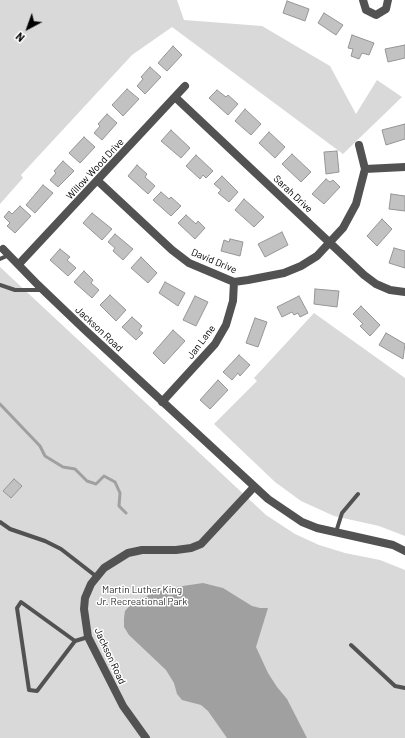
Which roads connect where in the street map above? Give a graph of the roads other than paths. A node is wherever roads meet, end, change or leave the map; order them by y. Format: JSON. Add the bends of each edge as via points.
{"nodes":[{"id":1,"x":363,"y":0,"type":"edge"},
{"id":2,"x":388,"y":0,"type":"edge"},
{"id":3,"x":185,"y":86,"type":"dead end"},
{"id":4,"x":174,"y":97,"type":"junction"},
{"id":5,"x":359,"y":145,"type":"dead end"},
{"id":6,"x":405,"y":167,"type":"edge"},
{"id":7,"x":366,"y":169,"type":"junction"},
{"id":8,"x":98,"y":181,"type":"junction"},
{"id":9,"x":331,"y":243,"type":"junction"},
{"id":10,"x":6,"y":252,"type":"joint"},
{"id":11,"x":0,"y":259,"type":"edge"},
{"id":12,"x":19,"y":264,"type":"junction"},
{"id":13,"x":234,"y":282,"type":"junction"},
{"id":14,"x":0,"y":285,"type":"edge"},
{"id":15,"x":42,"y":290,"type":"junction"},
{"id":16,"x":405,"y":292,"type":"edge"},
{"id":17,"x":162,"y":402,"type":"junction"},
{"id":18,"x":254,"y":487,"type":"junction"},
{"id":19,"x":358,"y":494,"type":"dead end"},
{"id":20,"x":0,"y":522,"type":"edge"},
{"id":21,"x":336,"y":532,"type":"junction"},
{"id":22,"x":405,"y":551,"type":"edge"},
{"id":23,"x":97,"y":577,"type":"junction"},
{"id":24,"x":88,"y":637,"type":"junction"},
{"id":25,"x":75,"y":641,"type":"junction"},
{"id":26,"x":351,"y":645,"type":"dead end"},
{"id":27,"x":405,"y":688,"type":"edge"},
{"id":28,"x":146,"y":738,"type":"edge"}],
"edges":[{"from":1,"to":2,"type":"street","via":[[366,10],[376,15],[386,9]]},
{"from":3,"to":4,"type":"street","name":"Willow Wood Drive"},
{"from":4,"to":8,"type":"street","name":"Willow Wood Drive"},
{"from":4,"to":9,"type":"street","name":"Sarah Drive"},
{"from":5,"to":7,"type":"street"},
{"from":6,"to":7,"type":"street"},
{"from":7,"to":9,"type":"street","name":"David Drive","via":[[356,204],[343,228]]},
{"from":8,"to":12,"type":"street","name":"Willow Wood Drive"},
{"from":8,"to":13,"type":"street","name":"David Drive","via":[[189,263]]},
{"from":9,"to":13,"type":"street","name":"David Drive","via":[[317,256],[284,273]]},
{"from":9,"to":16,"type":"street","name":"Sarah Drive","via":[[376,284],[390,290]]},
{"from":10,"to":11,"type":"lane"},
{"from":10,"to":12,"type":"street","name":"Jackson Road"},
{"from":12,"to":15,"type":"street","name":"Jackson Road"},
{"from":13,"to":17,"type":"street","name":"Jan Lane","via":[[233,301],[226,325],[215,344]]},
{"from":14,"to":15,"type":"lane","via":[[15,290]]},
{"from":15,"to":17,"type":"street","name":"Jackson Road"},
{"from":17,"to":18,"type":"street","name":"Jackson Road"},
{"from":18,"to":21,"type":"street","name":"Jackson Road","via":[[302,522]]},
{"from":18,"to":23,"type":"street","name":"Jackson Road","via":[[201,544],[176,550],[142,550],[128,553],[104,568]]},
{"from":19,"to":21,"type":"lane","via":[[342,513]]},
{"from":20,"to":23,"type":"lane","via":[[10,529],[45,540]]},
{"from":21,"to":22,"type":"street","name":"Jackson Road","via":[[392,545]]},
{"from":23,"to":24,"type":"street","name":"Jackson Road","via":[[85,598],[84,622]]},
{"from":24,"to":25,"type":"lane"},
{"from":24,"to":28,"type":"street","name":"Jackson Road","via":[[123,706]]},
{"from":25,"to":25,"type":"lane","via":[[37,691],[29,690],[17,608],[21,602]]},
{"from":26,"to":27,"type":"lane","via":[[395,686]]}]}
